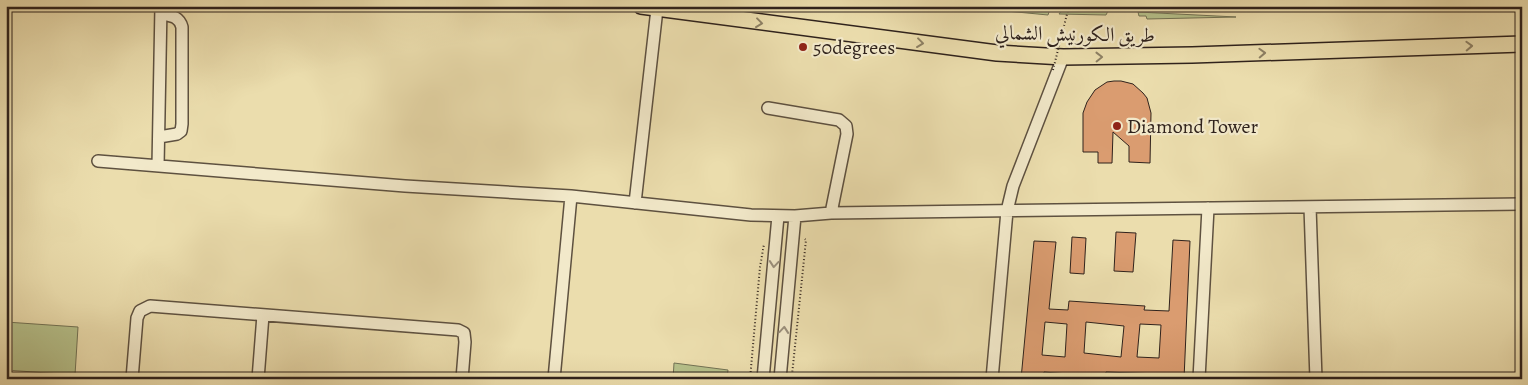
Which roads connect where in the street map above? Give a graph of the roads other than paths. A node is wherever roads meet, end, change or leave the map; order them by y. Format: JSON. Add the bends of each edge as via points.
{"nodes":[{"id":1,"x":641,"y":6,"type":"edge"},
{"id":2,"x":657,"y":9,"type":"junction"},
{"id":3,"x":161,"y":10,"type":"edge"},
{"id":4,"x":1522,"y":44,"type":"edge"},
{"id":5,"x":1063,"y":57,"type":"junction"},
{"id":6,"x":768,"y":108,"type":"dead end"},
{"id":7,"x":159,"y":137,"type":"junction"},
{"id":8,"x":98,"y":161,"type":"dead end"},
{"id":9,"x":158,"y":166,"type":"junction"},
{"id":10,"x":571,"y":196,"type":"junction"},
{"id":11,"x":635,"y":203,"type":"junction"},
{"id":12,"x":1522,"y":204,"type":"edge"},
{"id":13,"x":1310,"y":207,"type":"junction"},
{"id":14,"x":1208,"y":208,"type":"junction"},
{"id":15,"x":1007,"y":211,"type":"junction"},
{"id":16,"x":831,"y":213,"type":"junction"},
{"id":17,"x":778,"y":216,"type":"junction"},
{"id":18,"x":795,"y":216,"type":"junction"},
{"id":19,"x":263,"y":315,"type":"junction"},
{"id":20,"x":132,"y":379,"type":"edge"},
{"id":21,"x":258,"y":379,"type":"edge"},
{"id":22,"x":462,"y":379,"type":"edge"},
{"id":23,"x":554,"y":379,"type":"edge"},
{"id":24,"x":763,"y":379,"type":"edge"},
{"id":25,"x":780,"y":379,"type":"edge"},
{"id":26,"x":992,"y":379,"type":"edge"},
{"id":27,"x":1199,"y":379,"type":"edge"},
{"id":28,"x":1316,"y":379,"type":"edge"}],
"edges":[{"from":1,"to":2,"type":"main road","name":"طريق الكورنيش الشمالي"},
{"from":2,"to":5,"type":"main road","name":"طريق الكورنيش الشمالي","one_way":true,"via":[[988,52]]},
{"from":2,"to":11,"type":"street"},
{"from":3,"to":7,"type":"street"},
{"from":3,"to":7,"type":"street","via":[[176,17],[182,27],[182,124],[177,134]]},
{"from":5,"to":4,"type":"main road","name":"طريق الكورنيش الشمالي","one_way":true},
{"from":5,"to":15,"type":"street","via":[[1012,186]]},
{"from":6,"to":16,"type":"street","via":[[839,120],[846,126]]},
{"from":7,"to":9,"type":"street"},
{"from":8,"to":9,"type":"street"},
{"from":9,"to":10,"type":"street"},
{"from":10,"to":11,"type":"street"},
{"from":10,"to":23,"type":"street"},
{"from":11,"to":17,"type":"street"},
{"from":12,"to":13,"type":"street"},
{"from":13,"to":14,"type":"street"},
{"from":13,"to":28,"type":"street"},
{"from":14,"to":15,"type":"street"},
{"from":14,"to":27,"type":"street"},
{"from":15,"to":16,"type":"street"},
{"from":15,"to":26,"type":"street"},
{"from":16,"to":18,"type":"street"},
{"from":17,"to":18,"type":"street"},
{"from":17,"to":24,"type":"street","one_way":true},
{"from":25,"to":18,"type":"street","one_way":true},
{"from":19,"to":20,"type":"street","via":[[144,308],[137,318]]},
{"from":19,"to":21,"type":"street"},
{"from":19,"to":22,"type":"street","via":[[458,330],[464,333],[465,342]]}]}
